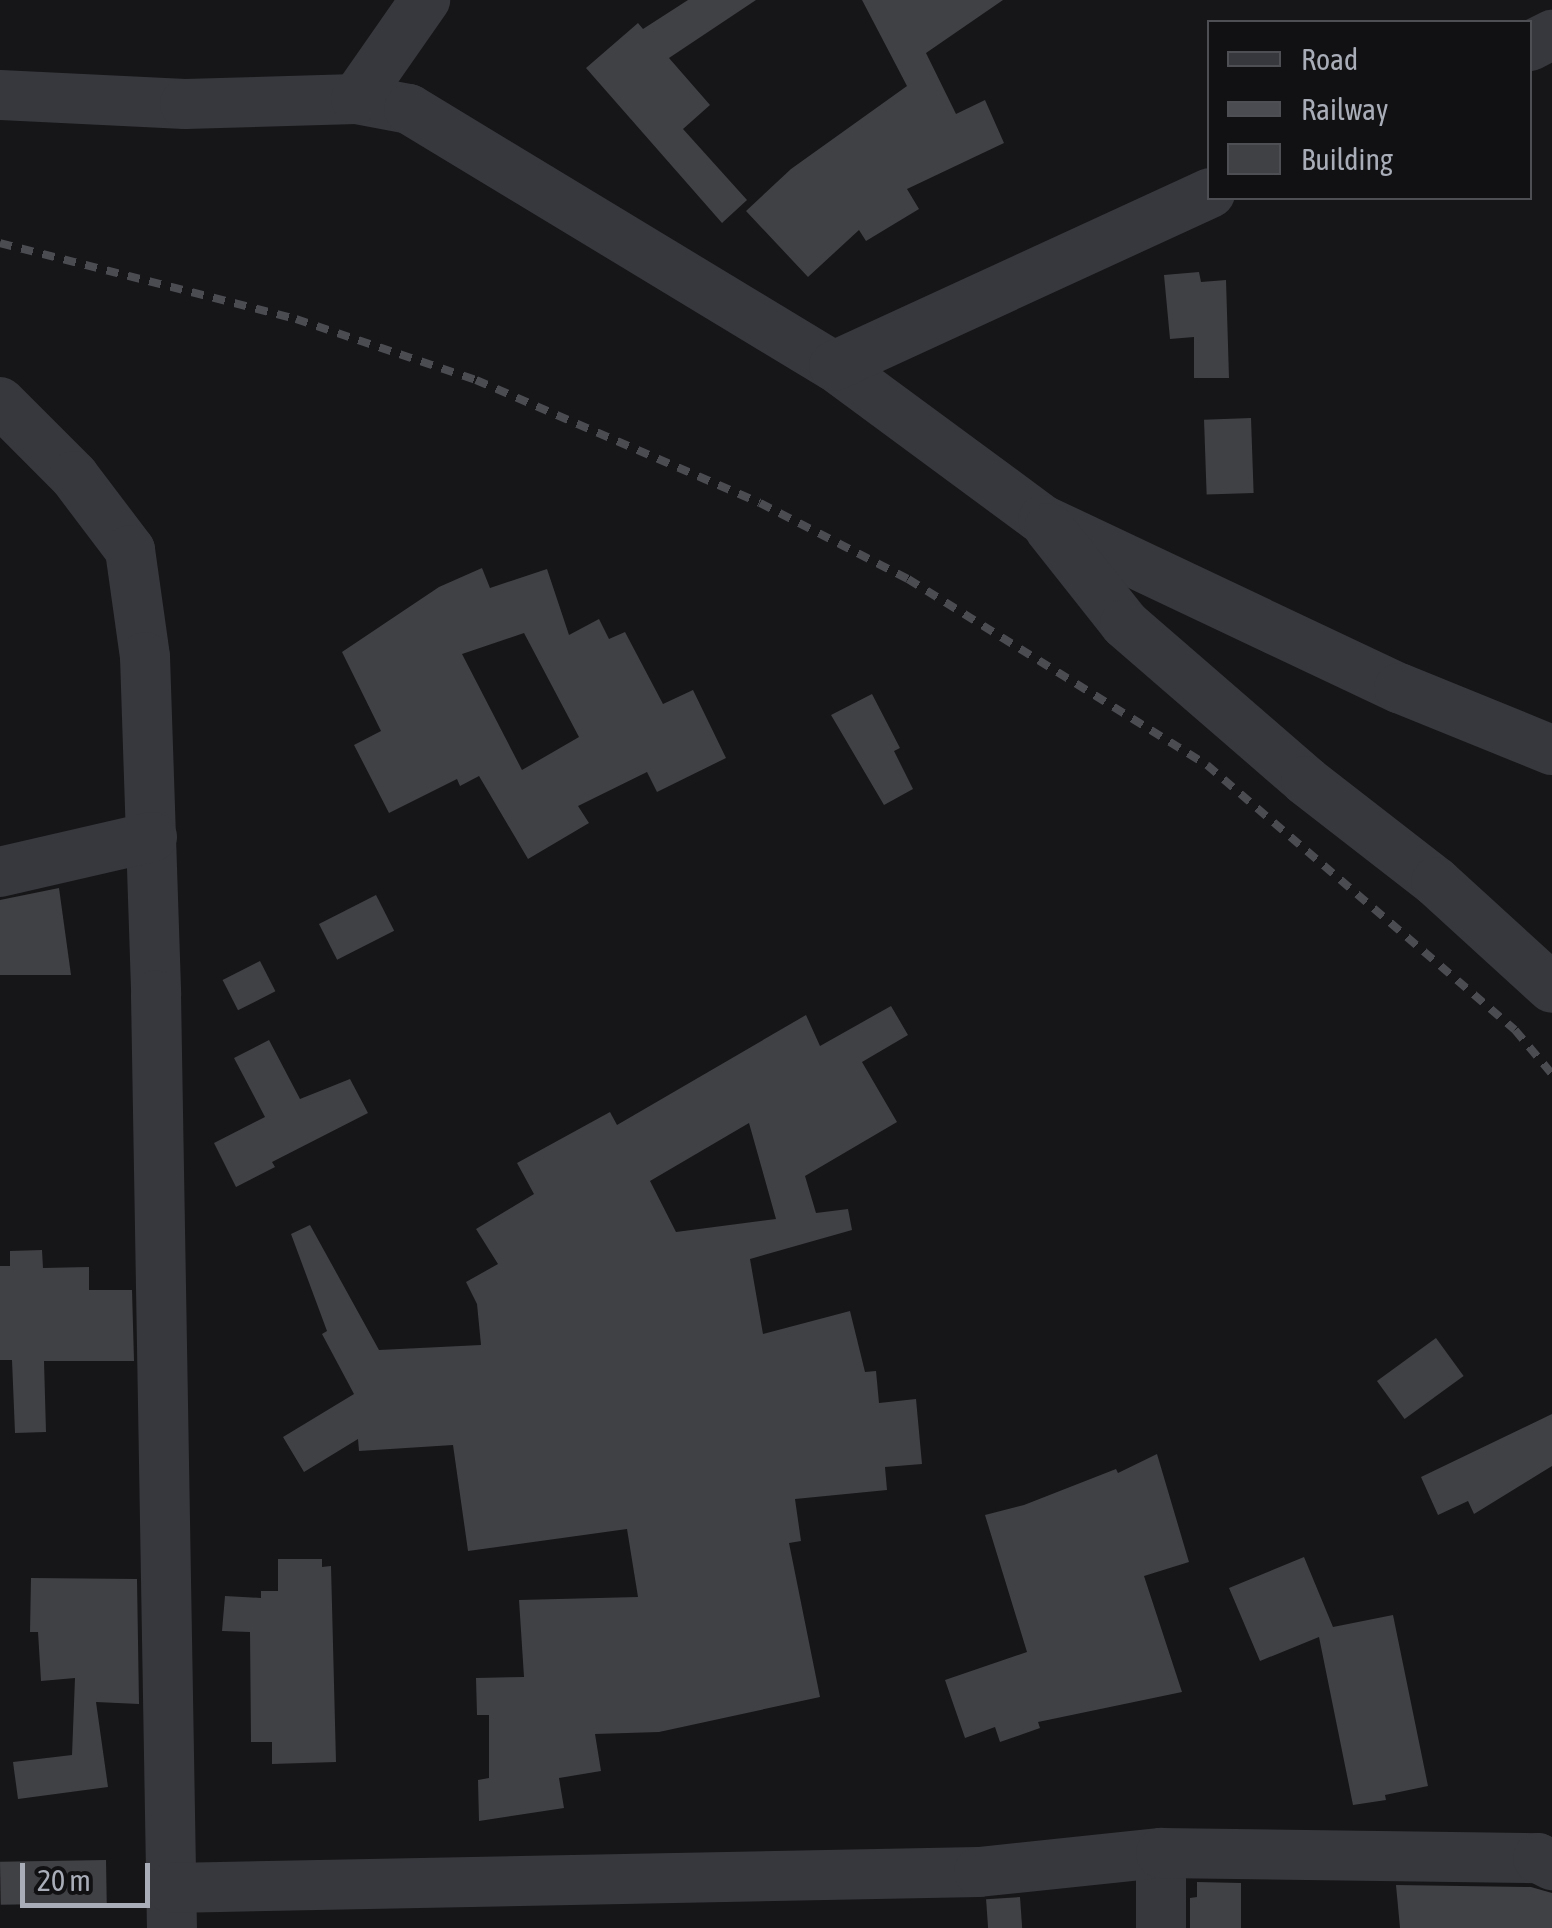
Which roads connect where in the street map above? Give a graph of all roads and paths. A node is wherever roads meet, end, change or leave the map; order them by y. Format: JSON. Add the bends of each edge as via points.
{"nodes":[{"id":1,"x":424,"y":0,"type":"edge"},
{"id":2,"x":0,"y":95,"type":"edge"},
{"id":3,"x":356,"y":99,"type":"junction"},
{"id":4,"x":1207,"y":194,"type":"edge"},
{"id":5,"x":834,"y":366,"type":"junction"},
{"id":6,"x":0,"y":402,"type":"edge"},
{"id":7,"x":1043,"y":520,"type":"junction"},
{"id":8,"x":1552,"y":750,"type":"edge"},
{"id":9,"x":152,"y":837,"type":"junction"},
{"id":10,"x":0,"y":872,"type":"edge"},
{"id":11,"x":1552,"y":988,"type":"edge"},
{"id":12,"x":1161,"y":1853,"type":"junction"},
{"id":13,"x":1552,"y":1865,"type":"edge"},
{"id":14,"x":172,"y":1908,"type":"edge"},
{"id":15,"x":1161,"y":1928,"type":"edge"}],
"edges":[{"from":1,"to":3,"type":"street"},
{"from":2,"to":3,"type":"street","via":[[185,104]]},
{"from":3,"to":5,"type":"street","via":[[409,109]]},
{"from":4,"to":5,"type":"street"},
{"from":5,"to":7,"type":"street"},
{"from":6,"to":9,"type":"street","via":[[74,476],[130,550],[145,657]]},
{"from":7,"to":8,"type":"street","via":[[1399,688]]},
{"from":7,"to":11,"type":"street","via":[[1125,624],[1306,782],[1436,882]]},
{"from":9,"to":10,"type":"street"},
{"from":9,"to":14,"type":"street"},
{"from":12,"to":13,"type":"street","via":[[1538,1858]]},
{"from":12,"to":14,"type":"street","via":[[979,1872]]},
{"from":12,"to":15,"type":"street"}]}
